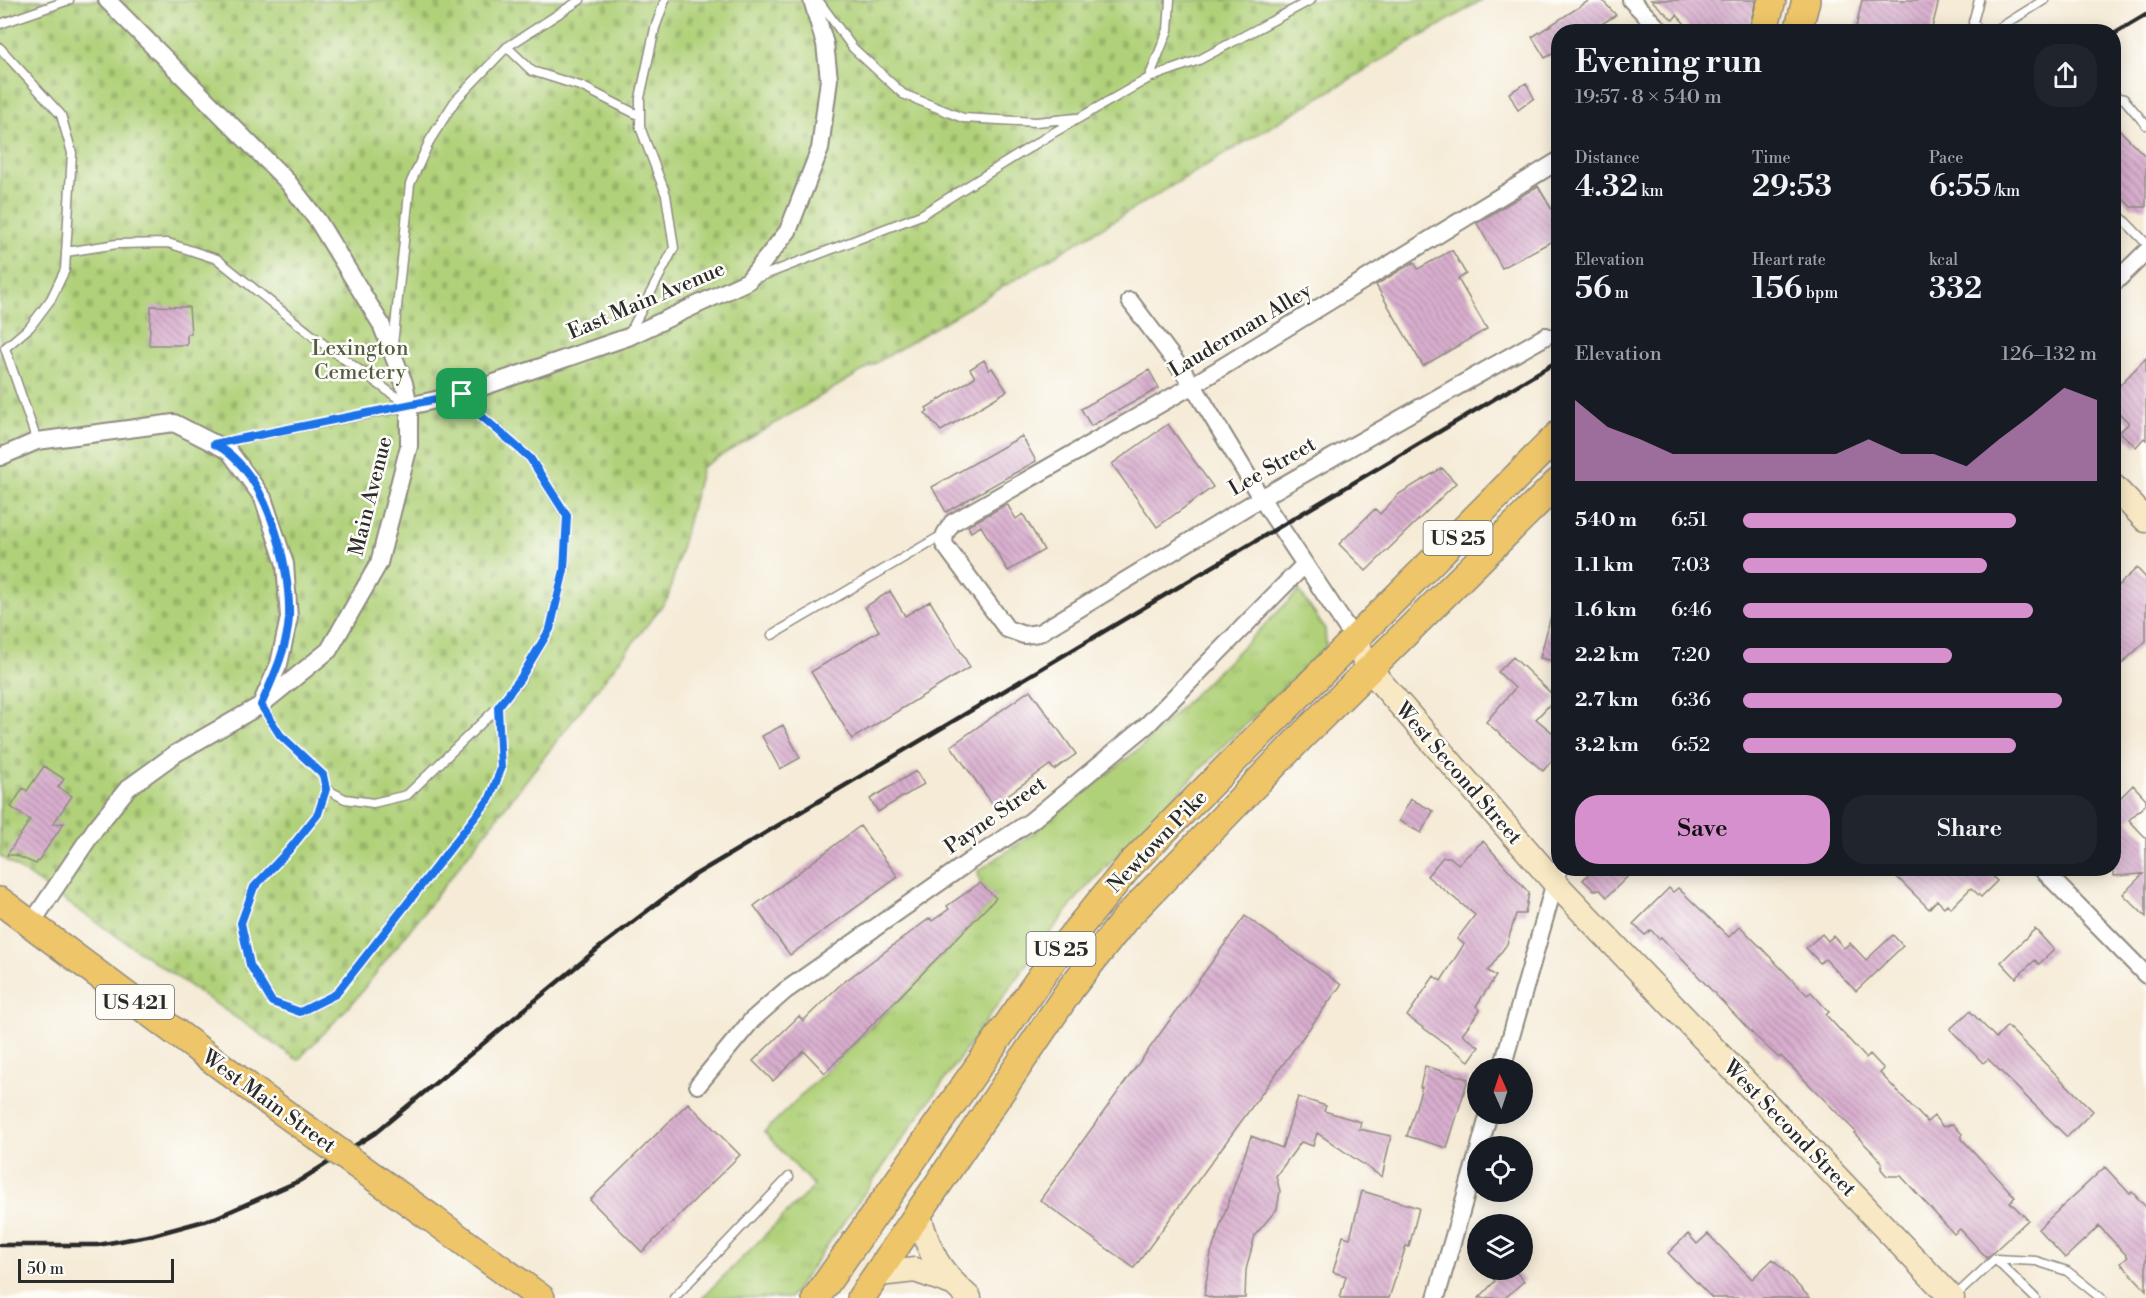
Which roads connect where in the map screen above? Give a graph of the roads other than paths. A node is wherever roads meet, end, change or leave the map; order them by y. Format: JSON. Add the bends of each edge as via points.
{"nodes":[{"id":1,"x":69,"y":0,"type":"edge"},
{"id":2,"x":107,"y":0,"type":"edge"},
{"id":3,"x":580,"y":0,"type":"edge"},
{"id":4,"x":665,"y":0,"type":"edge"},
{"id":5,"x":812,"y":0,"type":"edge"},
{"id":6,"x":818,"y":0,"type":"edge"},
{"id":7,"x":1170,"y":0,"type":"edge"},
{"id":8,"x":1311,"y":0,"type":"edge"},
{"id":9,"x":1631,"y":0,"type":"edge"},
{"id":10,"x":1772,"y":0,"type":"edge"},
{"id":11,"x":1806,"y":0,"type":"edge"},
{"id":12,"x":1979,"y":0,"type":"edge"},
{"id":13,"x":2044,"y":0,"type":"edge"},
{"id":14,"x":0,"y":24,"type":"edge"},
{"id":15,"x":1654,"y":24,"type":"edge"},
{"id":16,"x":1765,"y":24,"type":"edge"},
{"id":17,"x":1800,"y":24,"type":"edge"},
{"id":18,"x":1974,"y":24,"type":"edge"},
{"id":19,"x":2006,"y":24,"type":"edge"},
{"id":20,"x":507,"y":47,"type":"junction"},
{"id":21,"x":0,"y":48,"type":"edge"},
{"id":22,"x":1149,"y":78,"type":"junction"},
{"id":23,"x":2121,"y":98,"type":"edge"},
{"id":24,"x":640,"y":116,"type":"junction"},
{"id":25,"x":1079,"y":118,"type":"junction"},
{"id":26,"x":2146,"y":125,"type":"edge"},
{"id":27,"x":1551,"y":165,"type":"edge"},
{"id":28,"x":2121,"y":217,"type":"edge"},
{"id":29,"x":2146,"y":243,"type":"edge"},
{"id":30,"x":66,"y":252,"type":"junction"},
{"id":31,"x":2146,"y":252,"type":"edge"},
{"id":32,"x":2121,"y":276,"type":"edge"},
{"id":33,"x":748,"y":281,"type":"junction"},
{"id":34,"x":1130,"y":301,"type":"dead end"},
{"id":35,"x":1546,"y":336,"type":"dead end"},
{"id":36,"x":628,"y":337,"type":"junction"},
{"id":37,"x":3,"y":348,"type":"edge"},
{"id":38,"x":392,"y":351,"type":"junction"},
{"id":39,"x":1193,"y":385,"type":"junction"},
{"id":40,"x":462,"y":394,"type":"junction"},
{"id":41,"x":408,"y":406,"type":"junction"},
{"id":42,"x":37,"y":441,"type":"junction"},
{"id":43,"x":1551,"y":442,"type":"edge"},
{"id":44,"x":214,"y":444,"type":"junction"},
{"id":45,"x":0,"y":457,"type":"edge"},
{"id":46,"x":1551,"y":489,"type":"edge"},
{"id":47,"x":2121,"y":494,"type":"edge"},
{"id":48,"x":1261,"y":498,"type":"junction"},
{"id":49,"x":2146,"y":520,"type":"edge"},
{"id":50,"x":945,"y":534,"type":"junction"},
{"id":51,"x":1304,"y":565,"type":"junction"},
{"id":52,"x":772,"y":635,"type":"dead end"},
{"id":53,"x":1355,"y":640,"type":"junction"},
{"id":54,"x":1370,"y":670,"type":"junction"},
{"id":55,"x":261,"y":705,"type":"junction"},
{"id":56,"x":498,"y":707,"type":"junction"},
{"id":57,"x":326,"y":789,"type":"junction"},
{"id":58,"x":1551,"y":869,"type":"edge"},
{"id":59,"x":1557,"y":876,"type":"edge"},
{"id":60,"x":2049,"y":876,"type":"edge"},
{"id":61,"x":0,"y":901,"type":"edge"},
{"id":62,"x":31,"y":924,"type":"junction"},
{"id":63,"x":2146,"y":975,"type":"edge"},
{"id":64,"x":1505,"y":1058,"type":"edge"},
{"id":65,"x":698,"y":1085,"type":"dead end"},
{"id":66,"x":789,"y":1177,"type":"dead end"},
{"id":67,"x":1467,"y":1191,"type":"edge"},
{"id":68,"x":919,"y":1216,"type":"junction"},
{"id":69,"x":1995,"y":1259,"type":"junction"},
{"id":70,"x":879,"y":1274,"type":"junction"},
{"id":71,"x":961,"y":1290,"type":"edge"},
{"id":72,"x":541,"y":1298,"type":"edge"},
{"id":73,"x":674,"y":1298,"type":"edge"},
{"id":74,"x":816,"y":1298,"type":"edge"},
{"id":75,"x":861,"y":1298,"type":"edge"},
{"id":76,"x":1436,"y":1298,"type":"edge"},
{"id":77,"x":1952,"y":1298,"type":"edge"},
{"id":78,"x":2035,"y":1298,"type":"edge"},
{"id":79,"x":2101,"y":1298,"type":"edge"}],
"edges":[{"from":1,"to":14,"type":"lane"},
{"from":2,"to":38,"type":"street","name":"Main Avenue","via":[[288,181],[336,249],[381,324]]},
{"from":3,"to":20,"type":"lane"},
{"from":4,"to":24,"type":"lane","via":[[652,40]]},
{"from":5,"to":33,"type":"street","name":"East Main Avenue","via":[[825,44],[829,79],[820,149],[788,231]]},
{"from":6,"to":25,"type":"lane","via":[[853,48],[903,94],[963,118],[1036,122]]},
{"from":7,"to":22,"type":"lane","via":[[1168,30]]},
{"from":8,"to":22,"type":"lane","via":[[1199,60]]},
{"from":9,"to":15,"type":"street"},
{"from":10,"to":16,"type":"main road"},
{"from":11,"to":17,"type":"main road"},
{"from":12,"to":18,"type":"lane"},
{"from":13,"to":19,"type":"lane"},
{"from":20,"to":24,"type":"lane","via":[[532,71],[583,87]]},
{"from":20,"to":38,"type":"lane","via":[[455,101],[430,140],[410,184]]},
{"from":21,"to":30,"type":"lane","via":[[61,115],[72,153]]},
{"from":22,"to":25,"type":"lane"},
{"from":23,"to":26,"type":"lane"},
{"from":24,"to":36,"type":"lane","via":[[640,127],[666,195],[674,249]]},
{"from":25,"to":33,"type":"lane","via":[[921,215]]},
{"from":27,"to":39,"type":"street","name":"Lauderman Alley"},
{"from":28,"to":29,"type":"lane"},
{"from":30,"to":37,"type":"lane","via":[[65,270],[51,298],[30,327]]},
{"from":30,"to":41,"type":"lane","via":[[117,244],[168,243],[217,259]]},
{"from":31,"to":32,"type":"street"},
{"from":33,"to":36,"type":"street","name":"East Main Avenue"},
{"from":34,"to":39,"type":"street","name":"West Second Street"},
{"from":35,"to":48,"type":"street","name":"Lee Street"},
{"from":36,"to":40,"type":"street","name":"East Main Avenue"},
{"from":37,"to":42,"type":"lane"},
{"from":38,"to":41,"type":"street","name":"Main Avenue"},
{"from":39,"to":48,"type":"street","name":"West Second Street"},
{"from":39,"to":50,"type":"street","name":"Lauderman Alley","via":[[952,523]]},
{"from":40,"to":41,"type":"street","name":"East Main Avenue"},
{"from":40,"to":56,"type":"lane","via":[[530,458],[567,516],[564,570],[550,629]]},
{"from":41,"to":44,"type":"lane"},
{"from":41,"to":55,"type":"street","name":"Main Avenue","via":[[409,446],[379,563],[329,650]]},
{"from":42,"to":44,"type":"street","via":[[174,423]]},
{"from":42,"to":45,"type":"street"},
{"from":43,"to":53,"type":"main road","name":"Newtown Pike","number":"US 25"},
{"from":44,"to":55,"type":"street","via":[[229,451],[263,498],[285,564],[289,618],[279,664]]},
{"from":46,"to":54,"type":"main road","name":"Newtown Pike","number":"US 25"},
{"from":47,"to":49,"type":"street"},
{"from":48,"to":50,"type":"street","name":"Lee Street","via":[[1053,625],[1024,635],[1014,633],[999,620],[944,544]]},
{"from":48,"to":51,"type":"street","name":"West Second Street"},
{"from":50,"to":52,"type":"lane"},
{"from":51,"to":53,"type":"street","name":"West Second Street"},
{"from":51,"to":65,"type":"street","name":"Payne Street","via":[[1147,725],[1031,821],[785,991],[752,1020]]},
{"from":53,"to":54,"type":"street","name":"West Second Street"},
{"from":53,"to":74,"type":"main road","name":"Newtown Pike","number":"US 25","via":[[1091,909]]},
{"from":54,"to":58,"type":"street","name":"West Second Street"},
{"from":54,"to":68,"type":"main road","name":"Newtown Pike","number":"US 25","via":[[1126,918],[1071,987]]},
{"from":55,"to":57,"type":"lane","via":[[280,735],[323,775]]},
{"from":55,"to":62,"type":"street","name":"Main Avenue","via":[[175,754],[128,788],[95,829]]},
{"from":56,"to":57,"type":"lane","via":[[407,795],[373,803],[345,799]]},
{"from":56,"to":57,"type":"lane","via":[[501,769],[490,798],[336,994],[300,1012],[272,1002],[250,965],[241,923],[254,887],[318,814]]},
{"from":59,"to":64,"type":"street"},
{"from":59,"to":77,"type":"street","name":"West Second Street"},
{"from":60,"to":63,"type":"street"},
{"from":61,"to":62,"type":"main road","name":"West Main Street","number":"US 421"},
{"from":62,"to":72,"type":"main road","name":"West Main Street","number":"US 421","bridge":true},
{"from":66,"to":73,"type":"lane"},
{"from":67,"to":76,"type":"street"},
{"from":68,"to":70,"type":"main road","name":"Newtown Pike","number":"US 25"},
{"from":68,"to":71,"type":"street","via":[[928,1251]]},
{"from":69,"to":77,"type":"lane"},
{"from":69,"to":78,"type":"lane"},
{"from":69,"to":79,"type":"lane","via":[[2036,1261],[2067,1270]]},
{"from":70,"to":71,"type":"street","via":[[915,1270]]},
{"from":70,"to":75,"type":"main road","name":"Newtown Pike","number":"US 25"}]}
